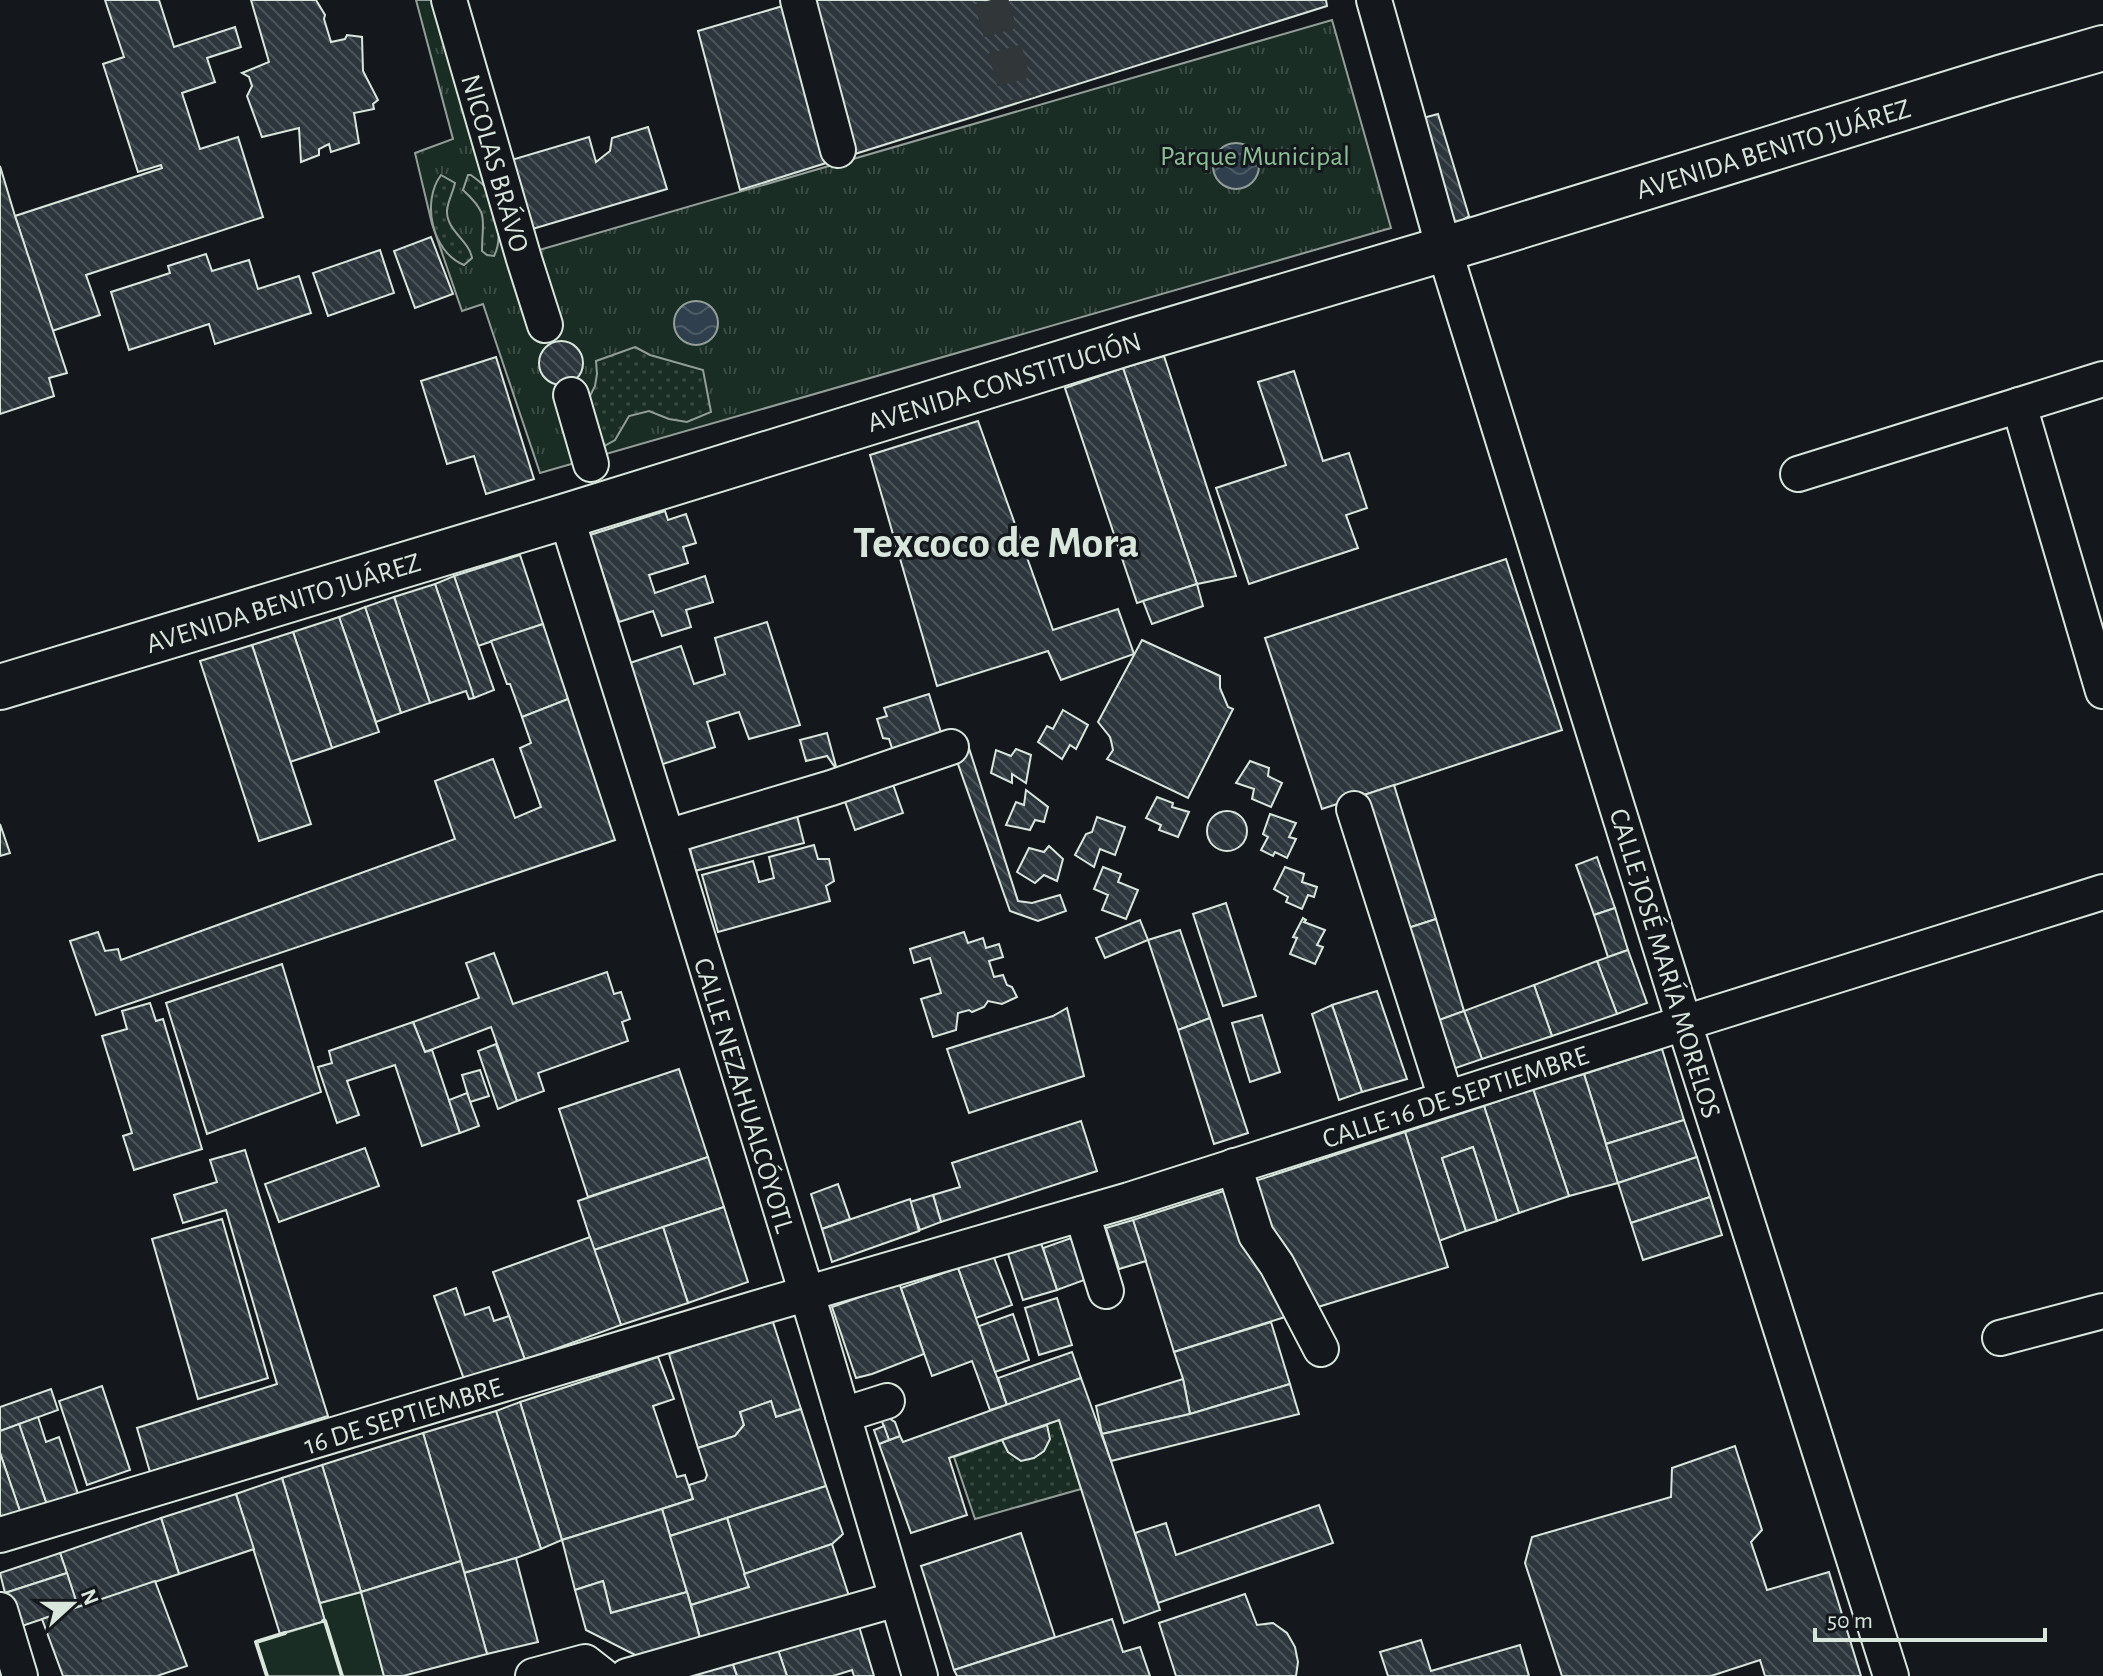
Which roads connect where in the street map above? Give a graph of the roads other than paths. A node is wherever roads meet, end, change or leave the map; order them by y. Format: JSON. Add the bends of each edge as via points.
{"nodes":[{"id":1,"x":449,"y":0,"type":"edge"},
{"id":2,"x":798,"y":0,"type":"edge"},
{"id":3,"x":1374,"y":0,"type":"edge"},
{"id":4,"x":2103,"y":48,"type":"edge"},
{"id":5,"x":838,"y":150,"type":"dead end"},
{"id":6,"x":1444,"y":249,"type":"junction"},
{"id":7,"x":545,"y":325,"type":"dead end"},
{"id":8,"x":2103,"y":379,"type":"edge"},
{"id":9,"x":571,"y":395,"type":"dead end"},
{"id":10,"x":2019,"y":405,"type":"junction"},
{"id":11,"x":591,"y":464,"type":"dead end"},
{"id":12,"x":1798,"y":474,"type":"dead end"},
{"id":13,"x":566,"y":516,"type":"junction"},
{"id":14,"x":0,"y":687,"type":"edge"},
{"id":15,"x":2103,"y":691,"type":"edge"},
{"id":16,"x":951,"y":747,"type":"dead end"},
{"id":17,"x":1354,"y":809,"type":"dead end"},
{"id":18,"x":667,"y":837,"type":"junction"},
{"id":19,"x":2103,"y":892,"type":"edge"},
{"id":20,"x":1684,"y":1023,"type":"junction"},
{"id":21,"x":1446,"y":1098,"type":"junction"},
{"id":22,"x":1234,"y":1166,"type":"junction"},
{"id":23,"x":1082,"y":1214,"type":"junction"},
{"id":24,"x":1106,"y":1291,"type":"dead end"},
{"id":25,"x":806,"y":1295,"type":"junction"},
{"id":26,"x":2103,"y":1311,"type":"edge"},
{"id":27,"x":2000,"y":1338,"type":"dead end"},
{"id":28,"x":1321,"y":1349,"type":"dead end"},
{"id":29,"x":887,"y":1401,"type":"dead end"},
{"id":30,"x":843,"y":1415,"type":"junction"},
{"id":31,"x":0,"y":1535,"type":"edge"},
{"id":32,"x":897,"y":1599,"type":"junction"},
{"id":33,"x":0,"y":1610,"type":"edge"},
{"id":34,"x":20,"y":1676,"type":"edge"},
{"id":35,"x":533,"y":1676,"type":"edge"},
{"id":36,"x":603,"y":1676,"type":"edge"},
{"id":37,"x":627,"y":1676,"type":"edge"},
{"id":38,"x":920,"y":1676,"type":"edge"},
{"id":39,"x":1891,"y":1676,"type":"edge"}],
"edges":[{"from":1,"to":7,"type":"street","name":"NICOLAS BRÁVO"},
{"from":2,"to":5,"type":"street"},
{"from":3,"to":6,"type":"street","name":"CALLE JOSÉ MARÍA MORELOS"},
{"from":4,"to":6,"type":"main road","name":"AVENIDA BENITO JUÁREZ"},
{"from":6,"to":13,"type":"main road","name":"AVENIDA CONSTITUCIÓN"},
{"from":6,"to":20,"type":"street","name":"CALLE JOSÉ MARÍA MORELOS"},
{"from":8,"to":10,"type":"street"},
{"from":9,"to":11,"type":"street"},
{"from":10,"to":12,"type":"street"},
{"from":10,"to":15,"type":"street"},
{"from":13,"to":14,"type":"main road","name":"AVENIDA BENITO JUÁREZ"},
{"from":13,"to":18,"type":"street","name":"CALLE NEZAHUALCÓYOTL"},
{"from":16,"to":18,"type":"street"},
{"from":17,"to":21,"type":"street"},
{"from":18,"to":25,"type":"street","name":"CALLE NEZAHUALCÓYOTL"},
{"from":19,"to":20,"type":"street","name":"CALLE 16 DE SEPTIEMBRE"},
{"from":20,"to":21,"type":"street","name":"CALLE 16 DE SEPTIEMBRE"},
{"from":20,"to":39,"type":"street","name":"CALLE JOSÉ MARÍA MORELOS"},
{"from":21,"to":22,"type":"street","name":"CALLE 16 DE SEPTIEMBRE"},
{"from":22,"to":23,"type":"street","name":"CALLE 16 DE SEPTIEMBRE"},
{"from":22,"to":28,"type":"street","via":[[1256,1235]]},
{"from":23,"to":24,"type":"street"},
{"from":23,"to":25,"type":"street","name":"CALLE 16 DE SEPTIEMBRE"},
{"from":25,"to":30,"type":"street","name":"CALLE NEZAHUALCÓYOTL"},
{"from":25,"to":31,"type":"street","name":"16 DE SEPTIEMBRE"},
{"from":26,"to":27,"type":"street"},
{"from":29,"to":30,"type":"street"},
{"from":30,"to":32,"type":"street","name":"CALLE NEZAHUALCÓYOTL"},
{"from":32,"to":37,"type":"street"},
{"from":32,"to":38,"type":"street","name":"CALLE NEZAHUALCÓYOTL"},
{"from":33,"to":34,"type":"street"},
{"from":35,"to":36,"type":"street","via":[[585,1662]]}]}
